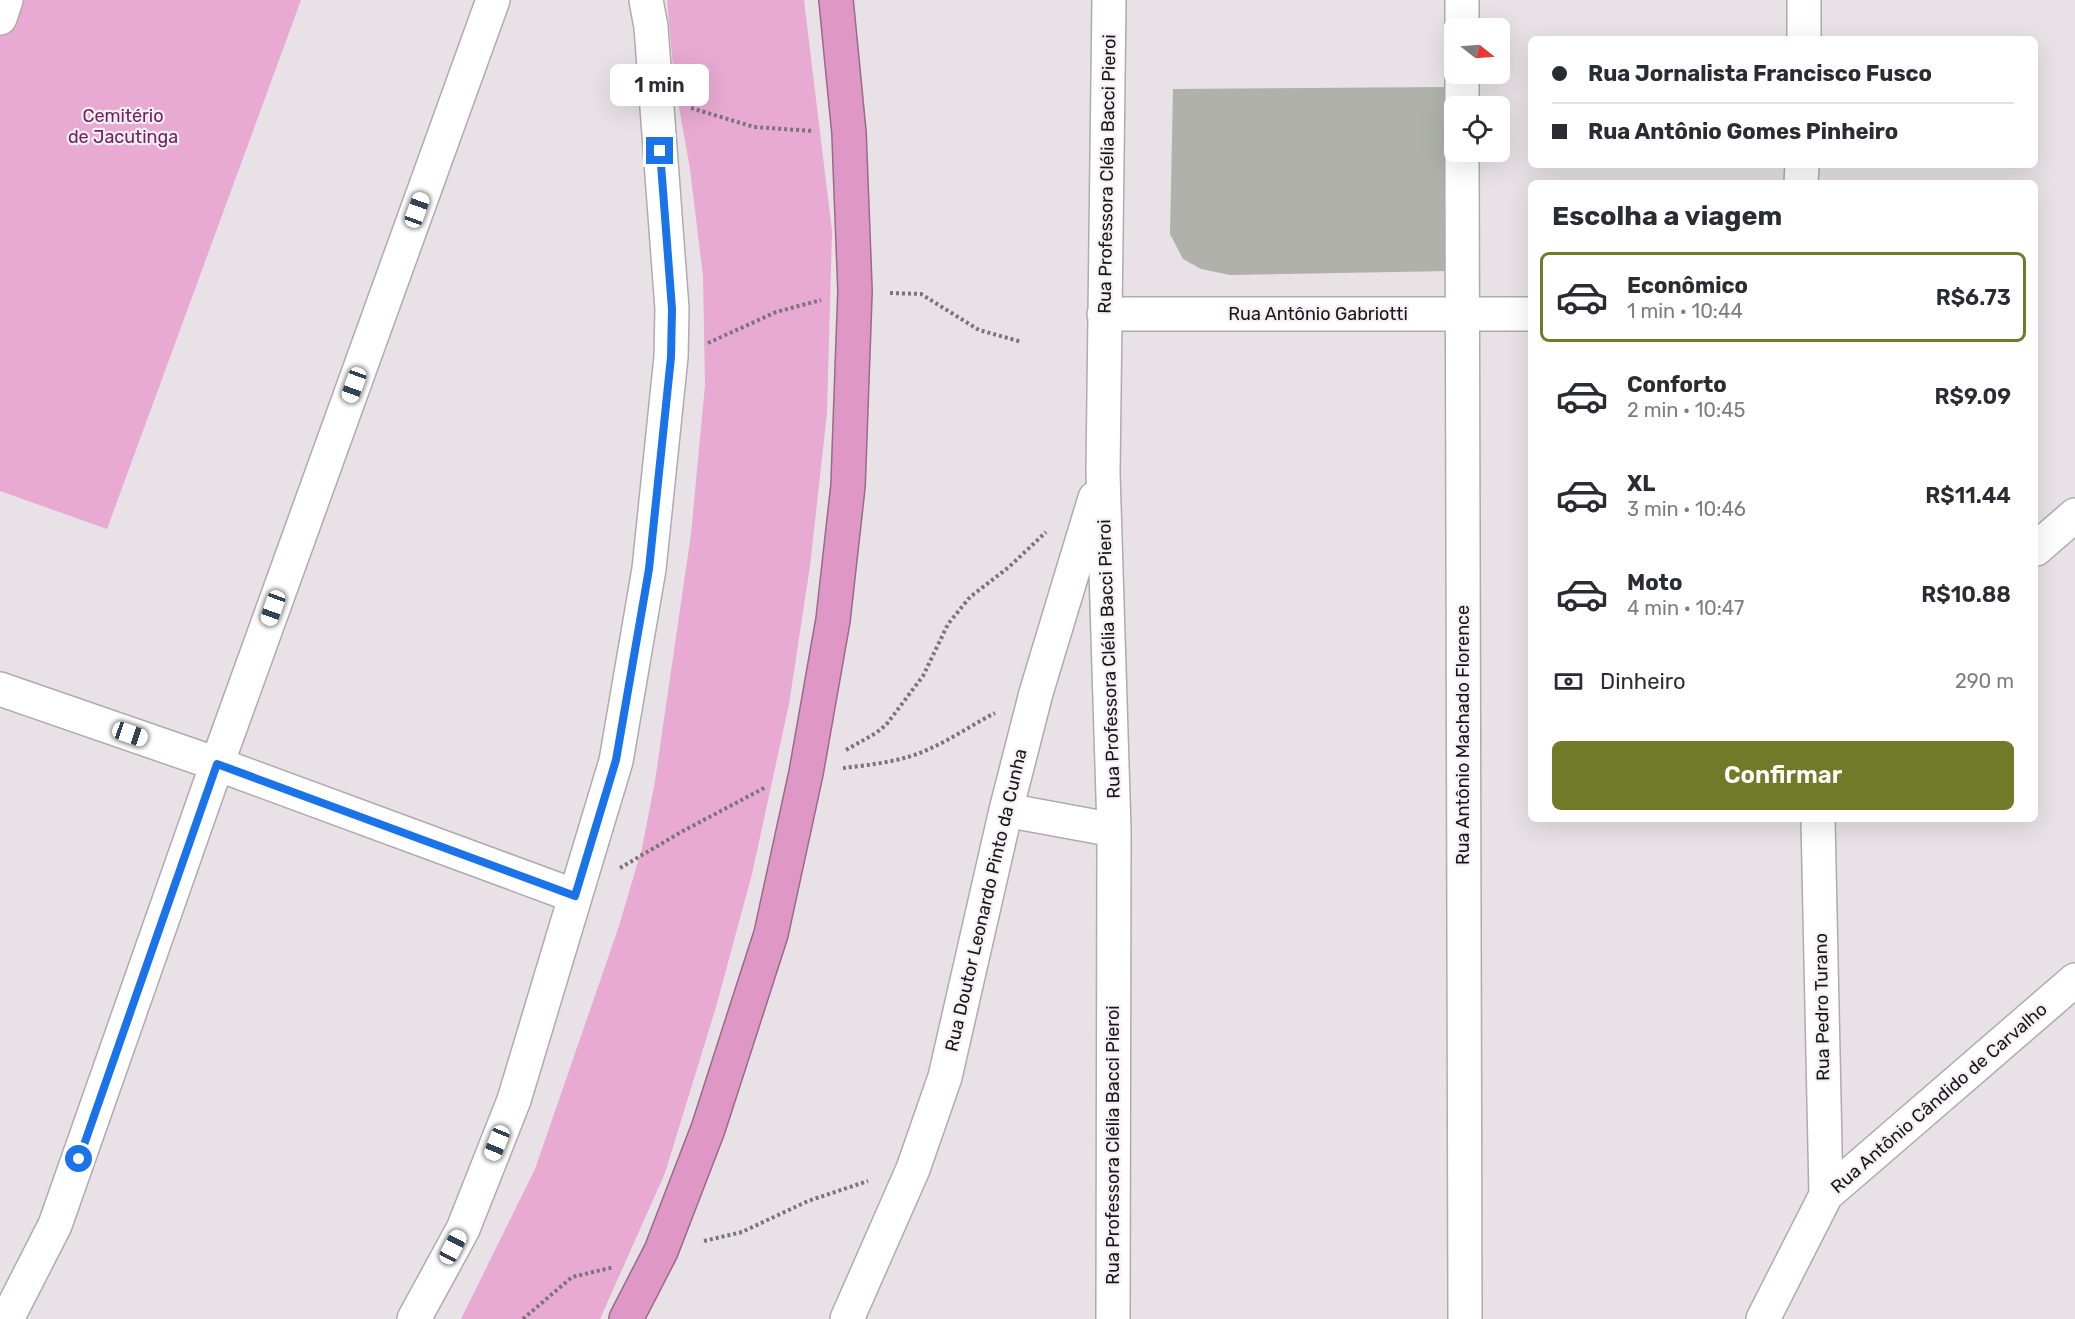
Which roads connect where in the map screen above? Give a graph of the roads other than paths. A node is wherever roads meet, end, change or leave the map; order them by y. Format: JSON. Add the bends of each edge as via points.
{"nodes":[{"id":1,"x":6,"y":0,"type":"edge"},
{"id":2,"x":493,"y":0,"type":"edge"},
{"id":3,"x":646,"y":0,"type":"edge"},
{"id":4,"x":836,"y":0,"type":"edge"},
{"id":5,"x":1109,"y":0,"type":"edge"},
{"id":6,"x":1462,"y":0,"type":"edge"},
{"id":7,"x":1804,"y":0,"type":"edge"},
{"id":8,"x":0,"y":18,"type":"edge"},
{"id":9,"x":1462,"y":18,"type":"edge"},
{"id":10,"x":1804,"y":36,"type":"edge"},
{"id":11,"x":1462,"y":162,"type":"edge"},
{"id":12,"x":1104,"y":314,"type":"junction"},
{"id":13,"x":1462,"y":314,"type":"junction"},
{"id":14,"x":1528,"y":314,"type":"edge"},
{"id":15,"x":1103,"y":474,"type":"junction"},
{"id":16,"x":2075,"y":515,"type":"edge"},
{"id":17,"x":2038,"y":547,"type":"edge"},
{"id":18,"x":0,"y":689,"type":"edge"},
{"id":19,"x":217,"y":764,"type":"junction"},
{"id":20,"x":1006,"y":810,"type":"junction"},
{"id":21,"x":1818,"y":822,"type":"edge"},
{"id":22,"x":1114,"y":830,"type":"junction"},
{"id":23,"x":575,"y":896,"type":"junction"},
{"id":24,"x":2075,"y":980,"type":"edge"},
{"id":25,"x":1826,"y":1195,"type":"junction"},
{"id":26,"x":7,"y":1319,"type":"edge"},
{"id":27,"x":414,"y":1319,"type":"edge"},
{"id":28,"x":626,"y":1319,"type":"edge"},
{"id":29,"x":847,"y":1319,"type":"edge"},
{"id":30,"x":1113,"y":1319,"type":"edge"},
{"id":31,"x":1465,"y":1319,"type":"edge"},
{"id":32,"x":1763,"y":1319,"type":"edge"}],
"edges":[{"from":1,"to":8,"type":"street"},
{"from":2,"to":19,"type":"street"},
{"from":3,"to":23,"type":"street","via":[[672,309],[671,357],[649,569],[616,760]]},
{"from":4,"to":28,"type":"highway","via":[[849,134],[855,291],[848,486],[833,620],[806,773],[771,934],[708,1129],[661,1251]]},
{"from":5,"to":12,"type":"street","name":"Rua Professora Clélia Bacci Pieroi"},
{"from":6,"to":9,"type":"street"},
{"from":7,"to":10,"type":"street"},
{"from":11,"to":13,"type":"street","name":"Rua Antônio Machado Florence"},
{"from":12,"to":13,"type":"street","name":"Rua Antônio Gabriotti"},
{"from":12,"to":15,"type":"street","name":"Rua Professora Clélia Bacci Pieroi"},
{"from":13,"to":14,"type":"street","name":"Rua Antônio Gabriotti"},
{"from":13,"to":31,"type":"street","name":"Rua Antônio Machado Florence"},
{"from":15,"to":20,"type":"street","name":"Rua Doutor Leonardo Pinto da Cunha","via":[[1036,693]]},
{"from":15,"to":22,"type":"street","name":"Rua Professora Clélia Bacci Pieroi"},
{"from":16,"to":17,"type":"street"},
{"from":18,"to":19,"type":"street"},
{"from":19,"to":23,"type":"street"},
{"from":19,"to":26,"type":"street","via":[[56,1225]]},
{"from":20,"to":22,"type":"street"},
{"from":20,"to":29,"type":"street","name":"Rua Doutor Leonardo Pinto da Cunha","via":[[945,1077],[912,1169]]},
{"from":21,"to":25,"type":"street","name":"Rua Pedro Turano"},
{"from":22,"to":30,"type":"street","name":"Rua Professora Clélia Bacci Pieroi"},
{"from":23,"to":27,"type":"street","via":[[514,1100],[463,1229]]},
{"from":24,"to":25,"type":"street","name":"Rua Antônio Cândido de Carvalho"},
{"from":25,"to":32,"type":"street","name":"Rua Antônio Cândido de Carvalho"}]}
